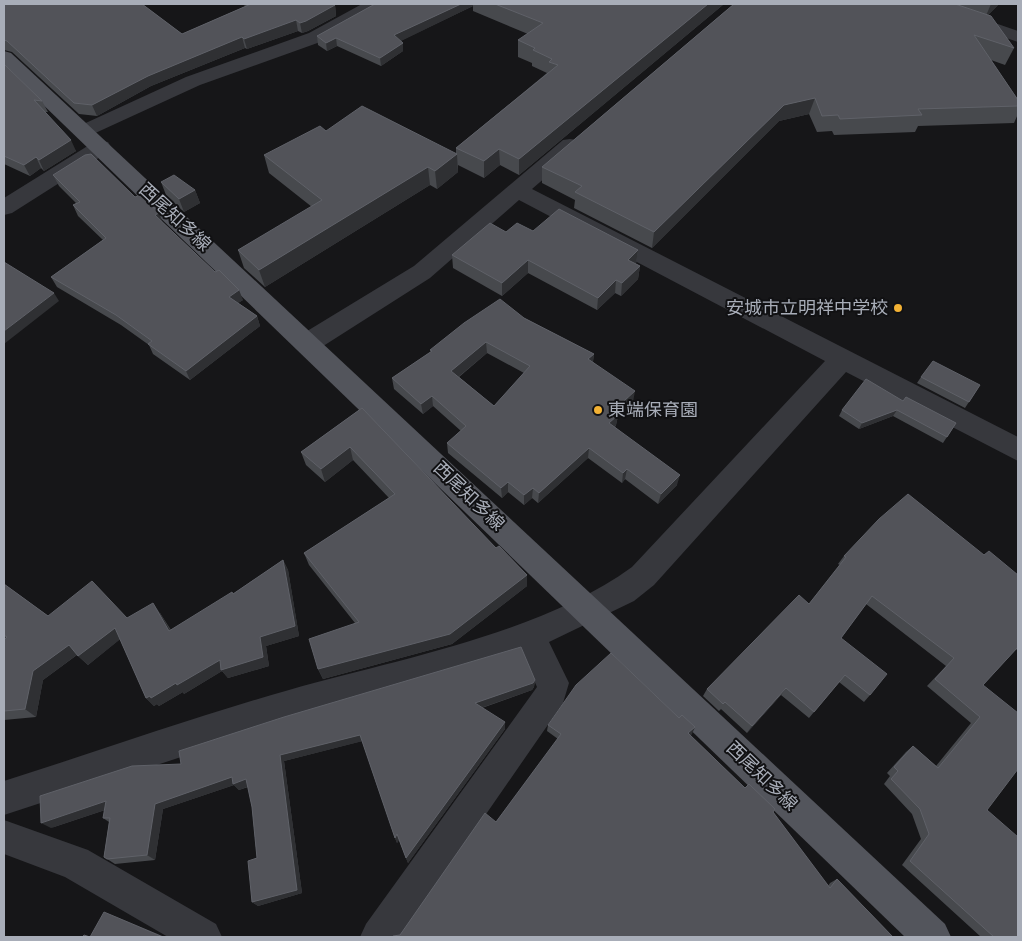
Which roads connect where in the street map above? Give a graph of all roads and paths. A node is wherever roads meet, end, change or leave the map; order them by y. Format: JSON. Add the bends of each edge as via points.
{"nodes":[{"id":1,"x":924,"y":4,"type":"edge"},
{"id":2,"x":364,"y":6,"type":"edge"},
{"id":3,"x":1018,"y":37,"type":"edge"},
{"id":4,"x":4,"y":57,"type":"edge"},
{"id":5,"x":584,"y":134,"type":"edge"},
{"id":6,"x":92,"y":139,"type":"junction"},
{"id":7,"x":517,"y":190,"type":"junction"},
{"id":8,"x":4,"y":208,"type":"edge"},
{"id":9,"x":308,"y":343,"type":"junction"},
{"id":10,"x":842,"y":360,"type":"junction"},
{"id":11,"x":1018,"y":450,"type":"edge"},
{"id":12,"x":586,"y":609,"type":"junction"},
{"id":13,"x":530,"y":636,"type":"junction"},
{"id":14,"x":4,"y":798,"type":"edge"},
{"id":15,"x":4,"y":837,"type":"edge"},
{"id":16,"x":203,"y":937,"type":"edge"},
{"id":17,"x":379,"y":937,"type":"edge"},
{"id":18,"x":932,"y":937,"type":"edge"}],
"edges":[{"from":1,"to":3,"type":"street"},
{"from":2,"to":6,"type":"street","via":[[316,36],[193,81]]},
{"from":4,"to":6,"type":"main road","name":"西尾知多線"},
{"from":5,"to":7,"type":"street"},
{"from":6,"to":8,"type":"street"},
{"from":6,"to":9,"type":"main road","name":"西尾知多線"},
{"from":7,"to":9,"type":"street","via":[[422,272]]},
{"from":7,"to":10,"type":"street"},
{"from":9,"to":12,"type":"main road","name":"西尾知多線"},
{"from":10,"to":11,"type":"street"},
{"from":10,"to":12,"type":"street","via":[[643,576],[623,591]]},
{"from":12,"to":13,"type":"street"},
{"from":12,"to":18,"type":"main road","name":"西尾知多線"},
{"from":13,"to":14,"type":"street","via":[[288,706]]},
{"from":13,"to":17,"type":"street","via":[[552,683],[552,692]]},
{"from":15,"to":16,"type":"street","via":[[75,863]]}]}
